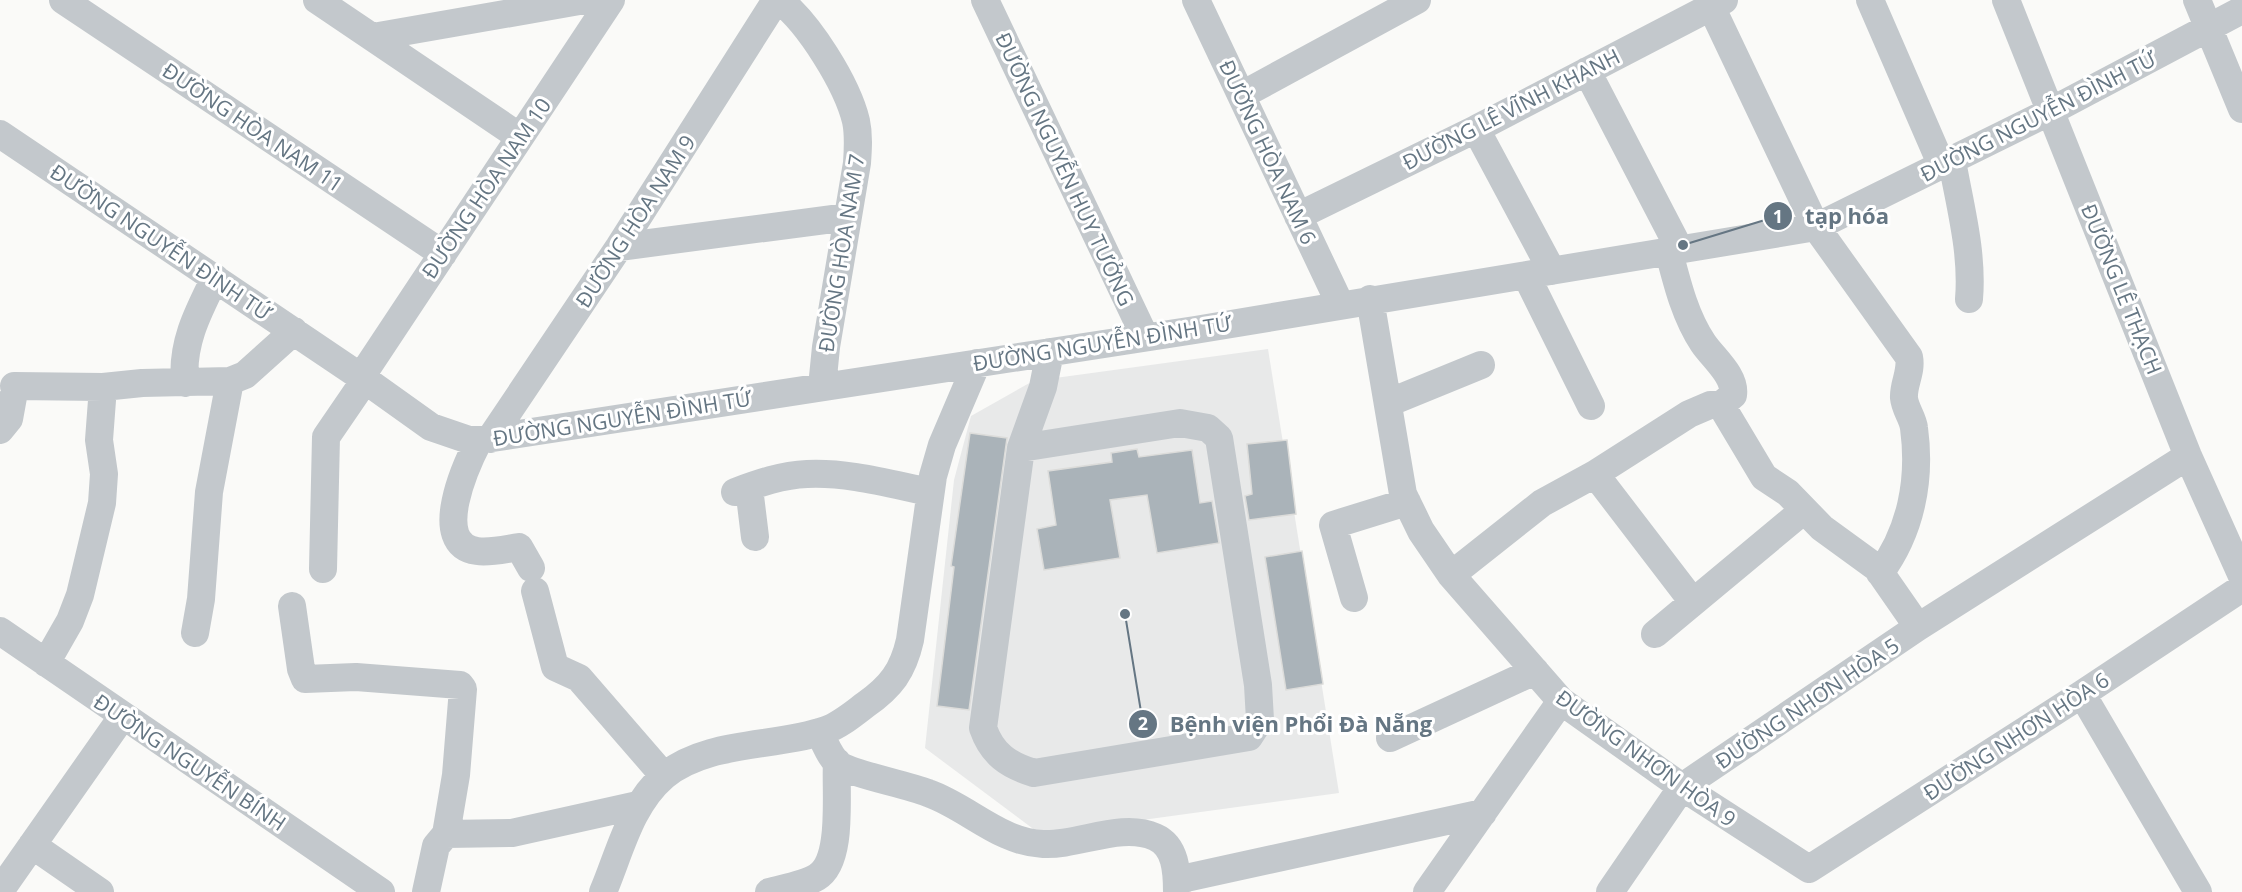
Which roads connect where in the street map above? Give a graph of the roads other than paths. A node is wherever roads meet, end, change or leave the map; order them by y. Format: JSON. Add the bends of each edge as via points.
{"nodes":[{"id":1,"x":63,"y":0,"type":"edge"},
{"id":2,"x":317,"y":0,"type":"edge"},
{"id":3,"x":585,"y":0,"type":"edge"},
{"id":4,"x":611,"y":0,"type":"edge"},
{"id":5,"x":777,"y":0,"type":"edge"},
{"id":6,"x":985,"y":0,"type":"edge"},
{"id":7,"x":1196,"y":0,"type":"edge"},
{"id":8,"x":1418,"y":0,"type":"edge"},
{"id":9,"x":1870,"y":0,"type":"edge"},
{"id":10,"x":2006,"y":0,"type":"edge"},
{"id":11,"x":2197,"y":0,"type":"edge"},
{"id":12,"x":1714,"y":2,"type":"edge"},
{"id":13,"x":2237,"y":13,"type":"edge"},
{"id":14,"x":2209,"y":29,"type":"junction"},
{"id":15,"x":373,"y":37,"type":"junction"},
{"id":16,"x":1587,"y":71,"type":"junction"},
{"id":17,"x":1242,"y":95,"type":"junction"},
{"id":18,"x":2242,"y":109,"type":"edge"},
{"id":19,"x":2051,"y":111,"type":"junction"},
{"id":20,"x":1476,"y":129,"type":"junction"},
{"id":21,"x":0,"y":134,"type":"edge"},
{"id":22,"x":520,"y":137,"type":"junction"},
{"id":23,"x":1947,"y":164,"type":"junction"},
{"id":24,"x":1298,"y":216,"type":"junction"},
{"id":25,"x":848,"y":217,"type":"junction"},
{"id":26,"x":1816,"y":227,"type":"junction"},
{"id":27,"x":619,"y":247,"type":"junction"},
{"id":28,"x":1674,"y":251,"type":"junction"},
{"id":29,"x":443,"y":254,"type":"junction"},
{"id":30,"x":1539,"y":273,"type":"junction"},
{"id":31,"x":215,"y":278,"type":"junction"},
{"id":32,"x":1370,"y":299,"type":"junction"},
{"id":33,"x":1969,"y":299,"type":"dead end"},
{"id":34,"x":1340,"y":304,"type":"junction"},
{"id":35,"x":294,"y":331,"type":"junction"},
{"id":36,"x":1145,"y":337,"type":"junction"},
{"id":37,"x":1050,"y":352,"type":"junction"},
{"id":38,"x":977,"y":363,"type":"junction"},
{"id":39,"x":1481,"y":365,"type":"dead end"},
{"id":40,"x":363,"y":378,"type":"junction"},
{"id":41,"x":230,"y":381,"type":"junction"},
{"id":42,"x":185,"y":383,"type":"junction"},
{"id":43,"x":103,"y":387,"type":"junction"},
{"id":44,"x":822,"y":387,"type":"junction"},
{"id":45,"x":1388,"y":403,"type":"junction"},
{"id":46,"x":1721,"y":405,"type":"junction"},
{"id":47,"x":1590,"y":406,"type":"dead end"},
{"id":48,"x":0,"y":430,"type":"edge"},
{"id":49,"x":484,"y":440,"type":"junction"},
{"id":50,"x":1021,"y":448,"type":"junction"},
{"id":51,"x":2188,"y":456,"type":"junction"},
{"id":52,"x":1595,"y":474,"type":"junction"},
{"id":53,"x":930,"y":492,"type":"junction"},
{"id":54,"x":1407,"y":502,"type":"junction"},
{"id":55,"x":1804,"y":510,"type":"junction"},
{"id":56,"x":755,"y":537,"type":"dead end"},
{"id":57,"x":323,"y":569,"type":"dead end"},
{"id":58,"x":1880,"y":573,"type":"junction"},
{"id":59,"x":1451,"y":575,"type":"junction"},
{"id":60,"x":2242,"y":576,"type":"edge"},
{"id":61,"x":2242,"y":588,"type":"edge"},
{"id":62,"x":1354,"y":598,"type":"dead end"},
{"id":63,"x":1693,"y":602,"type":"junction"},
{"id":64,"x":292,"y":606,"type":"dead end"},
{"id":65,"x":1918,"y":627,"type":"junction"},
{"id":66,"x":0,"y":631,"type":"edge"},
{"id":67,"x":195,"y":633,"type":"dead end"},
{"id":68,"x":1655,"y":634,"type":"dead end"},
{"id":69,"x":46,"y":663,"type":"junction"},
{"id":70,"x":1535,"y":671,"type":"junction"},
{"id":71,"x":2082,"y":694,"type":"junction"},
{"id":72,"x":1561,"y":701,"type":"junction"},
{"id":73,"x":122,"y":717,"type":"junction"},
{"id":74,"x":819,"y":732,"type":"junction"},
{"id":75,"x":1390,"y":738,"type":"dead end"},
{"id":76,"x":837,"y":762,"type":"junction"},
{"id":77,"x":664,"y":776,"type":"junction"},
{"id":78,"x":1682,"y":787,"type":"junction"},
{"id":79,"x":638,"y":805,"type":"junction"},
{"id":80,"x":1483,"y":813,"type":"junction"},
{"id":81,"x":446,"y":834,"type":"junction"},
{"id":82,"x":32,"y":845,"type":"junction"},
{"id":83,"x":1807,"y":881,"type":"edge"},
{"id":84,"x":1177,"y":886,"type":"edge"},
{"id":85,"x":0,"y":891,"type":"edge"},
{"id":86,"x":100,"y":892,"type":"edge"},
{"id":87,"x":381,"y":892,"type":"edge"},
{"id":88,"x":426,"y":892,"type":"edge"},
{"id":89,"x":603,"y":892,"type":"edge"},
{"id":90,"x":768,"y":892,"type":"edge"},
{"id":91,"x":1427,"y":892,"type":"edge"},
{"id":92,"x":1610,"y":892,"type":"edge"},
{"id":93,"x":2198,"y":892,"type":"edge"}],
"edges":[{"from":1,"to":29,"type":"street","name":"ĐƯỜNG HÒA NAM 11"},
{"from":2,"to":15,"type":"street"},
{"from":3,"to":15,"type":"street"},
{"from":4,"to":22,"type":"street","name":"ĐƯỜNG HÒA NAM 10"},
{"from":5,"to":25,"type":"street","name":"ĐƯỜNG HÒA NAM 7","via":[[805,26],[852,109],[858,145]]},
{"from":5,"to":27,"type":"street","name":"ĐƯỜNG HÒA NAM 9"},
{"from":6,"to":36,"type":"street","name":"ĐƯỜNG NGUYỄN HUY TƯỞNG"},
{"from":7,"to":17,"type":"street","name":"ĐƯỜNG HÒA NAM 6"},
{"from":8,"to":17,"type":"street"},
{"from":9,"to":23,"type":"street"},
{"from":10,"to":19,"type":"street","name":"ĐƯỜNG LÊ THẠCH"},
{"from":11,"to":14,"type":"street"},
{"from":12,"to":16,"type":"street","name":"ĐƯỜNG LÊ VĨNH KHANH"},
{"from":12,"to":26,"type":"street"},
{"from":13,"to":14,"type":"street","name":"ĐƯỜNG NGUYỄN ĐÌNH TỨ"},
{"from":14,"to":18,"type":"street"},
{"from":14,"to":19,"type":"street","name":"ĐƯỜNG NGUYỄN ĐÌNH TỨ"},
{"from":15,"to":22,"type":"street"},
{"from":16,"to":20,"type":"street","name":"ĐƯỜNG LÊ VĨNH KHANH"},
{"from":16,"to":28,"type":"street"},
{"from":17,"to":24,"type":"street","name":"ĐƯỜNG HÒA NAM 6"},
{"from":19,"to":23,"type":"street","name":"ĐƯỜNG NGUYỄN ĐÌNH TỨ"},
{"from":19,"to":51,"type":"street","name":"ĐƯỜNG LÊ THẠCH"},
{"from":20,"to":24,"type":"street","name":"ĐƯỜNG LÊ VĨNH KHANH"},
{"from":20,"to":30,"type":"street"},
{"from":21,"to":31,"type":"street","name":"ĐƯỜNG NGUYỄN ĐÌNH TỨ"},
{"from":22,"to":29,"type":"street","name":"ĐƯỜNG HÒA NAM 10"},
{"from":23,"to":26,"type":"street","name":"ĐƯỜNG NGUYỄN ĐÌNH TỨ"},
{"from":23,"to":33,"type":"street","via":[[1971,278]]},
{"from":24,"to":34,"type":"street","name":"ĐƯỜNG HÒA NAM 6"},
{"from":25,"to":27,"type":"street"},
{"from":25,"to":44,"type":"street","name":"ĐƯỜNG HÒA NAM 7"},
{"from":26,"to":28,"type":"street","name":"ĐƯỜNG NGUYỄN ĐÌNH TỨ"},
{"from":26,"to":58,"type":"street","via":[[1909,357],[1911,367],[1904,396],[1914,425],[1915,477],[1905,530]]},
{"from":27,"to":49,"type":"street","name":"ĐƯỜNG HÒA NAM 9"},
{"from":28,"to":30,"type":"street","name":"ĐƯỜNG NGUYỄN ĐÌNH TỨ"},
{"from":28,"to":46,"type":"street","via":[[1679,291],[1692,322],[1732,386],[1733,394]]},
{"from":29,"to":40,"type":"street","name":"ĐƯỜNG HÒA NAM 10"},
{"from":30,"to":32,"type":"street","name":"ĐƯỜNG NGUYỄN ĐÌNH TỨ"},
{"from":30,"to":47,"type":"street"},
{"from":31,"to":35,"type":"street","name":"ĐƯỜNG NGUYỄN ĐÌNH TỨ"},
{"from":31,"to":42,"type":"street","via":[[188,337]]},
{"from":32,"to":34,"type":"street","name":"ĐƯỜNG NGUYỄN ĐÌNH TỨ"},
{"from":32,"to":45,"type":"street","name":"ĐƯỜNG NHƠN HÒA 9"},
{"from":34,"to":36,"type":"street","name":"ĐƯỜNG NGUYỄN ĐÌNH TỨ"},
{"from":35,"to":40,"type":"street","name":"ĐƯỜNG NGUYỄN ĐÌNH TỨ"},
{"from":35,"to":41,"type":"street","via":[[252,370]]},
{"from":36,"to":37,"type":"street","name":"ĐƯỜNG NGUYỄN ĐÌNH TỨ"},
{"from":37,"to":38,"type":"street","name":"ĐƯỜNG NGUYỄN ĐÌNH TỨ"},
{"from":37,"to":50,"type":"street","via":[[1044,387]]},
{"from":38,"to":44,"type":"street","name":"ĐƯỜNG NGUYỄN ĐÌNH TỨ"},
{"from":38,"to":53,"type":"street","via":[[942,445]]},
{"from":39,"to":45,"type":"street"},
{"from":40,"to":49,"type":"street","name":"ĐƯỜNG NGUYỄN ĐÌNH TỨ","via":[[431,427],[468,440]]},
{"from":40,"to":57,"type":"street","name":"ĐƯỜNG HÒA NAM 10","via":[[326,437]]},
{"from":41,"to":42,"type":"street"},
{"from":41,"to":67,"type":"street","via":[[210,492]]},
{"from":42,"to":43,"type":"street"},
{"from":43,"to":48,"type":"street","via":[[13,392],[9,419]]},
{"from":43,"to":69,"type":"street","via":[[99,440],[104,474],[102,503],[81,596]]},
{"from":44,"to":49,"type":"street","name":"ĐƯỜNG NGUYỄN ĐÌNH TỨ"},
{"from":45,"to":54,"type":"street","name":"ĐƯỜNG NHƠN HÒA 9"},
{"from":46,"to":52,"type":"street","via":[[1689,414]]},
{"from":46,"to":55,"type":"street","name":"ĐƯỜNG NHƠN HÒA 5","via":[[1764,477]]},
{"from":49,"to":77,"type":"street","name":"ĐƯỜNG HÒA NAM 9","via":[[463,471],[455,500],[458,538],[476,551],[519,547],[533,579],[555,667],[579,678]]},
{"from":50,"to":50,"type":"street","via":[[983,728],[989,745],[1014,766],[1034,773],[1249,737],[1260,720],[1258,685],[1219,438],[1208,428],[1180,423]]},
{"from":51,"to":60,"type":"street","name":"ĐƯỜNG LÊ THẠCH"},
{"from":51,"to":65,"type":"street","name":"ĐƯỜNG NHƠN HÒA 5"},
{"from":52,"to":59,"type":"street","via":[[1542,503]]},
{"from":52,"to":63,"type":"street"},
{"from":53,"to":56,"type":"street","via":[[864,478],[807,474],[767,480],[741,490],[750,496]]},
{"from":53,"to":74,"type":"street","via":[[906,660],[889,687],[837,724]]},
{"from":54,"to":59,"type":"street","name":"ĐƯỜNG NHƠN HÒA 9"},
{"from":54,"to":62,"type":"street","via":[[1333,525]]},
{"from":55,"to":58,"type":"street","name":"ĐƯỜNG NHƠN HÒA 5"},
{"from":55,"to":63,"type":"street"},
{"from":58,"to":65,"type":"street","name":"ĐƯỜNG NHƠN HÒA 5"},
{"from":59,"to":70,"type":"street","name":"ĐƯỜNG NHƠN HÒA 9"},
{"from":61,"to":71,"type":"street","name":"ĐƯỜNG NHƠN HÒA 6"},
{"from":63,"to":68,"type":"street"},
{"from":64,"to":81,"type":"street","via":[[305,680],[356,676],[460,685],[463,689],[456,775]]},
{"from":65,"to":78,"type":"street","name":"ĐƯỜNG NHƠN HÒA 5"},
{"from":66,"to":69,"type":"street","name":"ĐƯỜNG NGUYỄN BÍNH"},
{"from":69,"to":73,"type":"street","name":"ĐƯỜNG NGUYỄN BÍNH"},
{"from":70,"to":72,"type":"street","name":"ĐƯỜNG NHƠN HÒA 9"},
{"from":70,"to":75,"type":"street"},
{"from":71,"to":83,"type":"street","name":"ĐƯỜNG NHƠN HÒA 6"},
{"from":71,"to":93,"type":"street"},
{"from":72,"to":78,"type":"street","name":"ĐƯỜNG NHƠN HÒA 9"},
{"from":72,"to":80,"type":"street"},
{"from":73,"to":82,"type":"street"},
{"from":73,"to":87,"type":"street","name":"ĐƯỜNG NGUYỄN BÍNH"},
{"from":74,"to":76,"type":"street"},
{"from":74,"to":77,"type":"street","via":[[715,753],[694,759]]},
{"from":76,"to":84,"type":"street","via":[[930,793],[1009,838],[1025,843],[1046,844],[1131,832],[1154,836],[1165,842],[1171,852]]},
{"from":76,"to":90,"type":"street","via":[[831,860],[816,878]]},
{"from":77,"to":79,"type":"street"},
{"from":78,"to":83,"type":"street","name":"ĐƯỜNG NHƠN HÒA 9"},
{"from":78,"to":92,"type":"street","name":"ĐƯỜNG NHƠN HÒA 5"},
{"from":79,"to":81,"type":"street","via":[[512,833]]},
{"from":79,"to":89,"type":"street"},
{"from":80,"to":84,"type":"street"},
{"from":80,"to":91,"type":"street"},
{"from":81,"to":88,"type":"street","via":[[436,846]]},
{"from":82,"to":85,"type":"street"},
{"from":82,"to":86,"type":"street"}]}
